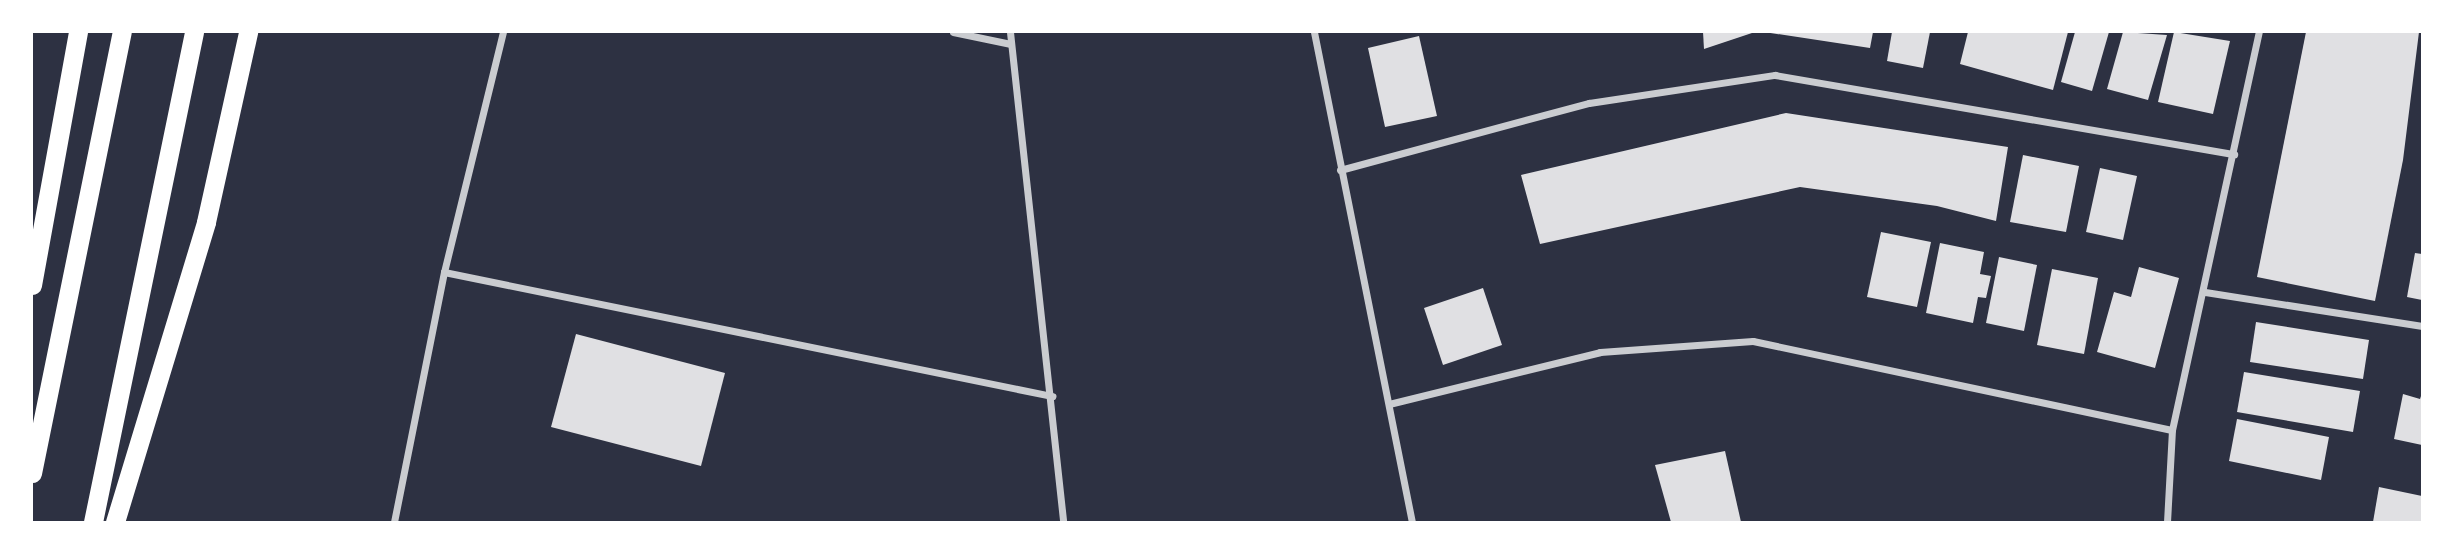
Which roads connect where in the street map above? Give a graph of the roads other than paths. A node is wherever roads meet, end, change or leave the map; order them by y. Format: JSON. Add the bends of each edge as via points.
{"nodes":[{"id":1,"x":78,"y":32,"type":"edge"},
{"id":2,"x":122,"y":32,"type":"edge"},
{"id":3,"x":194,"y":32,"type":"edge"},
{"id":4,"x":248,"y":32,"type":"edge"},
{"id":5,"x":503,"y":32,"type":"edge"},
{"id":6,"x":953,"y":32,"type":"edge"},
{"id":7,"x":1010,"y":32,"type":"edge"},
{"id":8,"x":1314,"y":32,"type":"edge"},
{"id":9,"x":2259,"y":32,"type":"edge"},
{"id":10,"x":1011,"y":44,"type":"junction"},
{"id":11,"x":2234,"y":154,"type":"junction"},
{"id":12,"x":1340,"y":170,"type":"junction"},
{"id":13,"x":444,"y":272,"type":"junction"},
{"id":14,"x":32,"y":285,"type":"edge"},
{"id":15,"x":2205,"y":292,"type":"junction"},
{"id":16,"x":2423,"y":326,"type":"edge"},
{"id":17,"x":1052,"y":396,"type":"junction"},
{"id":18,"x":1389,"y":404,"type":"junction"},
{"id":19,"x":2172,"y":430,"type":"junction"},
{"id":20,"x":32,"y":473,"type":"edge"},
{"id":21,"x":93,"y":523,"type":"edge"},
{"id":22,"x":115,"y":523,"type":"edge"},
{"id":23,"x":394,"y":523,"type":"edge"},
{"id":24,"x":1063,"y":523,"type":"edge"},
{"id":25,"x":1412,"y":523,"type":"edge"},
{"id":26,"x":2167,"y":523,"type":"edge"}],
"edges":[{"from":1,"to":14,"type":"highway"},
{"from":2,"to":20,"type":"highway"},
{"from":3,"to":21,"type":"highway"},
{"from":4,"to":22,"type":"highway","via":[[206,222]]},
{"from":5,"to":13,"type":"street"},
{"from":6,"to":10,"type":"street"},
{"from":7,"to":10,"type":"street"},
{"from":8,"to":12,"type":"street"},
{"from":9,"to":11,"type":"street"},
{"from":10,"to":17,"type":"street"},
{"from":11,"to":12,"type":"street","via":[[1775,75],[1589,103]]},
{"from":11,"to":15,"type":"street"},
{"from":12,"to":18,"type":"street"},
{"from":13,"to":17,"type":"street"},
{"from":13,"to":23,"type":"street"},
{"from":15,"to":16,"type":"street"},
{"from":15,"to":19,"type":"street"},
{"from":17,"to":24,"type":"street"},
{"from":18,"to":19,"type":"street","via":[[1600,352],[1753,341]]},
{"from":18,"to":25,"type":"street"},
{"from":19,"to":26,"type":"street"}]}
